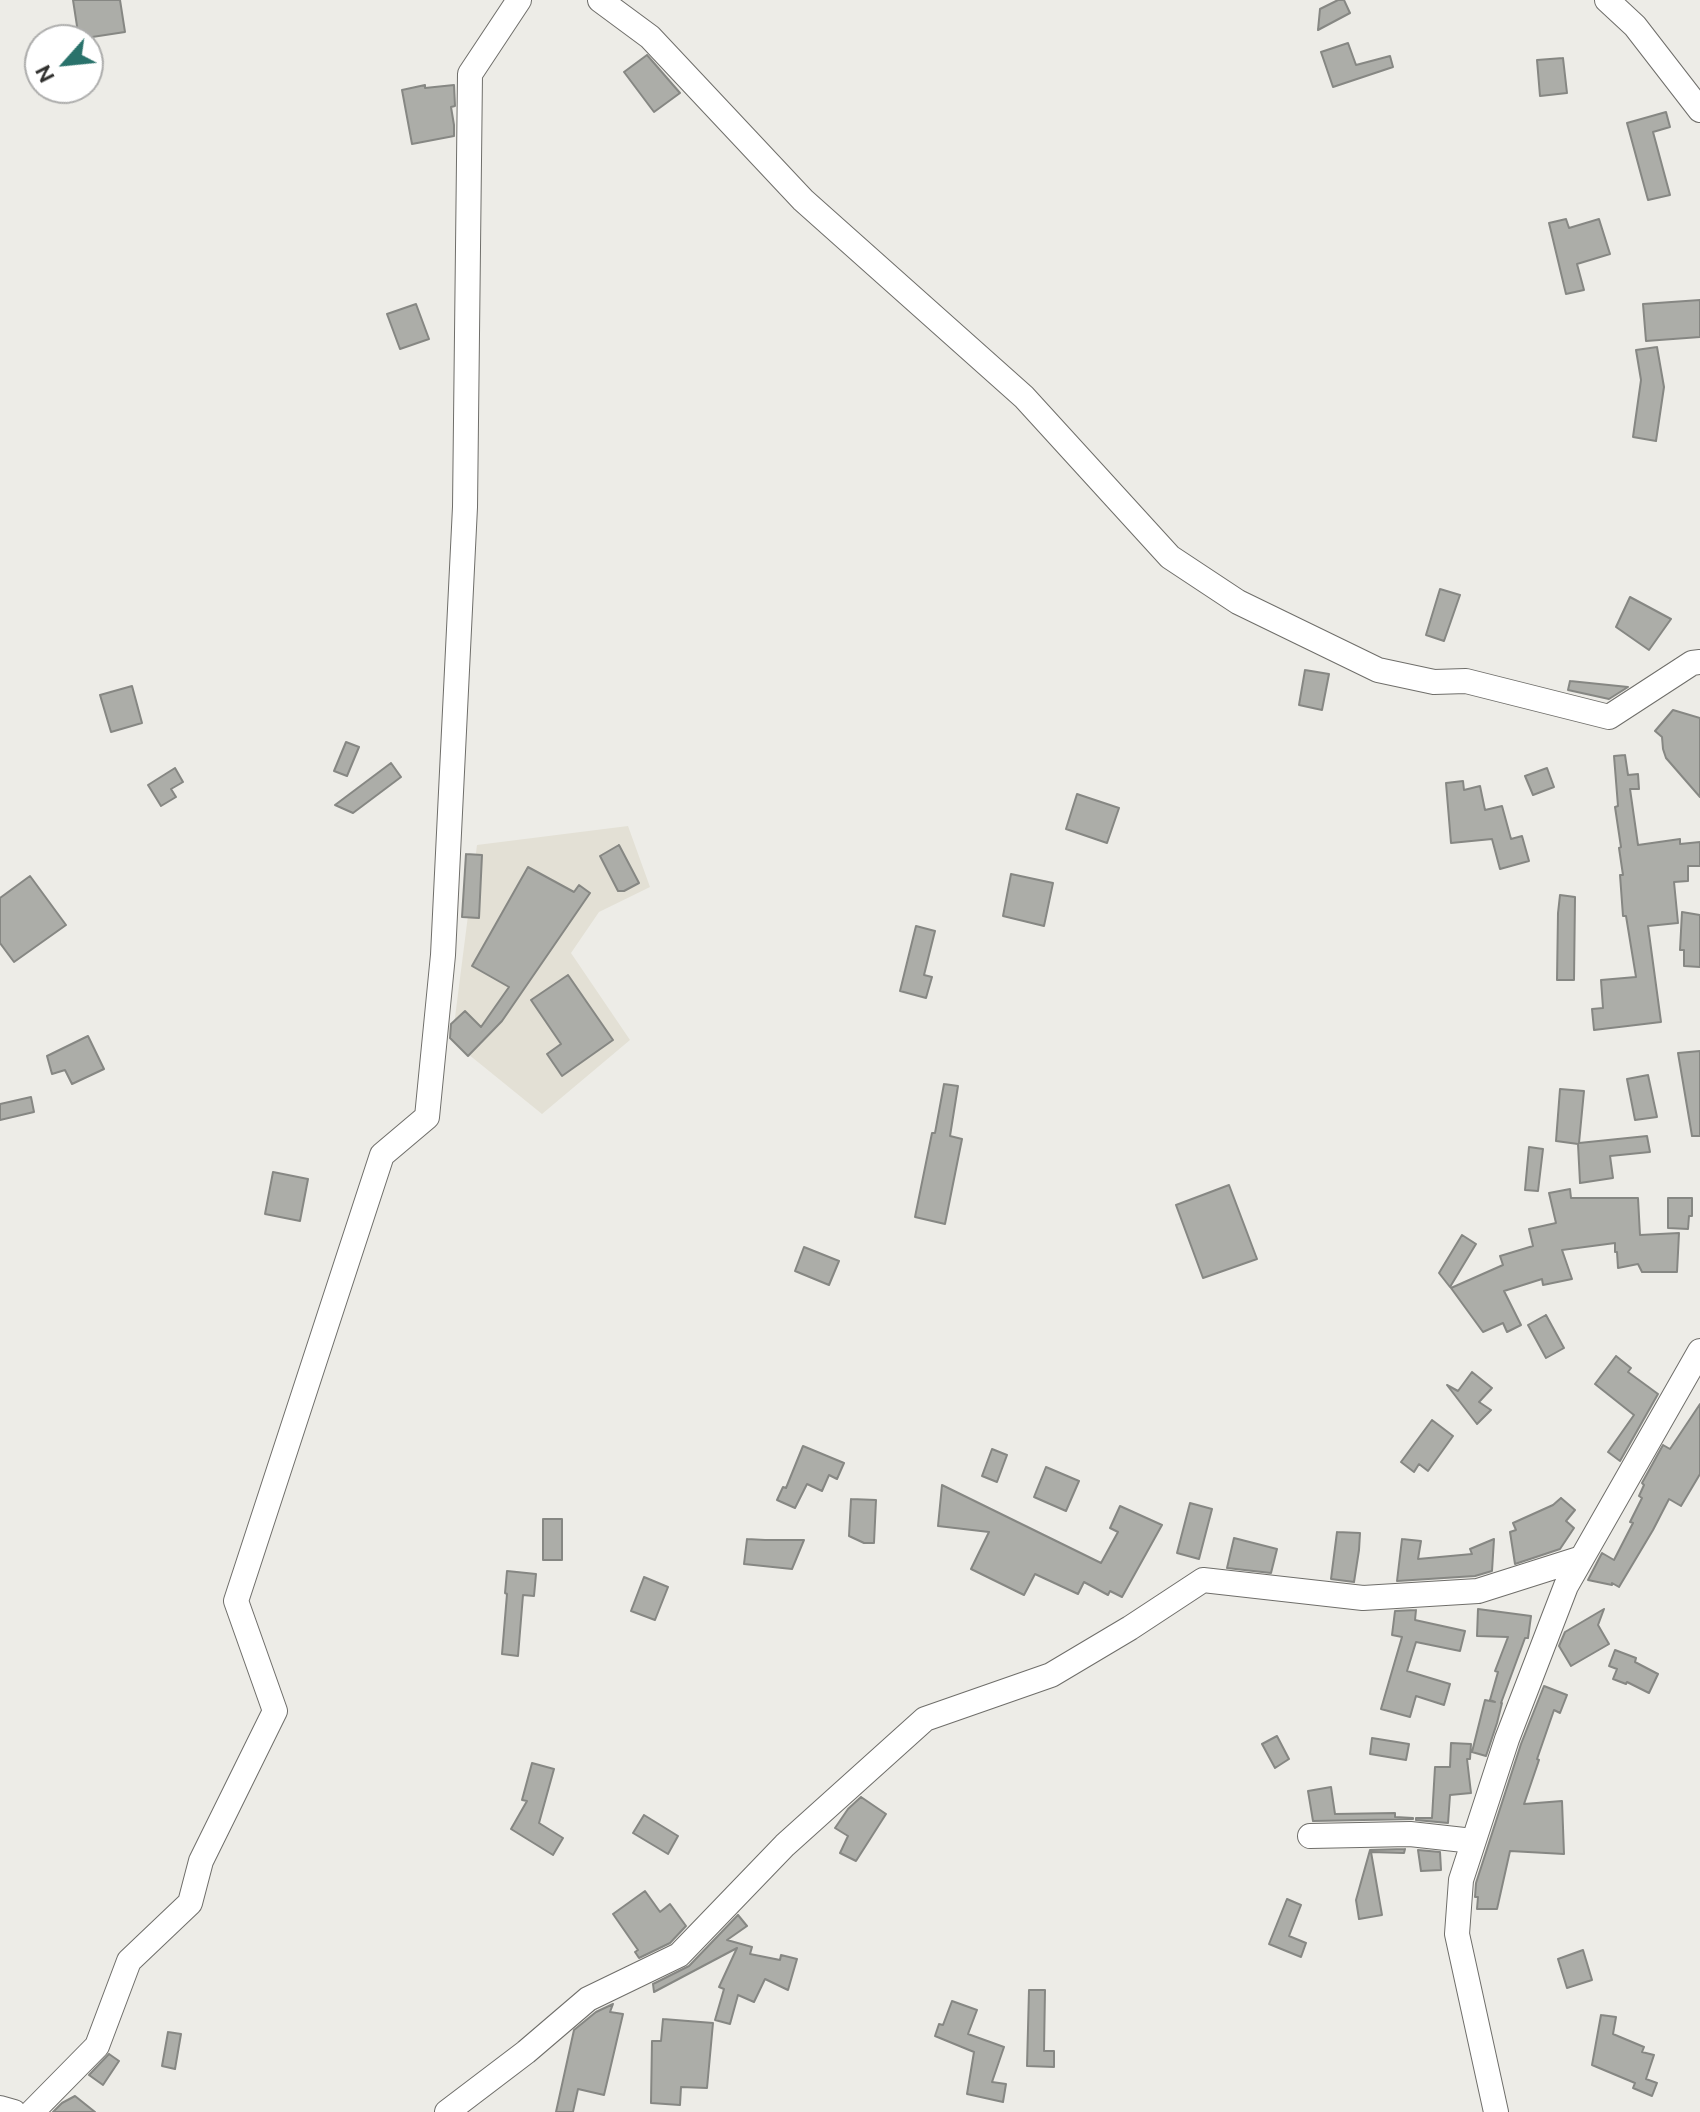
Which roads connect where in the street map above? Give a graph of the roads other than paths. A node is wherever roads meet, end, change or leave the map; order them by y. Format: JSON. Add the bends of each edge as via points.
{"nodes":[{"id":1,"x":519,"y":0,"type":"edge"},
{"id":2,"x":600,"y":0,"type":"edge"},
{"id":3,"x":1607,"y":0,"type":"edge"},
{"id":4,"x":1700,"y":110,"type":"edge"},
{"id":5,"x":1700,"y":662,"type":"edge"},
{"id":6,"x":1700,"y":1351,"type":"edge"},
{"id":7,"x":1582,"y":1558,"type":"junction"},
{"id":8,"x":1310,"y":1836,"type":"dead end"},
{"id":9,"x":1473,"y":1841,"type":"junction"},
{"id":10,"x":0,"y":2108,"type":"edge"},
{"id":11,"x":14,"y":2112,"type":"edge"},
{"id":12,"x":32,"y":2112,"type":"edge"},
{"id":13,"x":447,"y":2112,"type":"edge"},
{"id":14,"x":1496,"y":2112,"type":"edge"}],
"edges":[{"from":1,"to":12,"type":"street","via":[[470,74],[464,523],[443,955],[427,1117],[382,1155],[236,1601],[275,1711],[201,1861],[190,1903],[129,1961],[97,2046]]},
{"from":2,"to":5,"type":"street","via":[[650,37],[803,200],[1024,397],[1170,557],[1238,602],[1378,670],[1434,682],[1466,681],[1609,717]]},
{"from":3,"to":4,"type":"street","via":[[1635,26]]},
{"from":6,"to":7,"type":"street"},
{"from":7,"to":9,"type":"street","via":[[1566,1586],[1507,1739]]},
{"from":7,"to":13,"type":"street","via":[[1478,1591],[1421,1595],[1363,1598],[1203,1580],[1051,1675],[925,1719],[785,1845],[679,1955],[588,1999]]},
{"from":8,"to":9,"type":"street","via":[[1410,1834]]},
{"from":9,"to":14,"type":"street","via":[[1461,1880],[1457,1934]]},
{"from":10,"to":11,"type":"street"}]}
